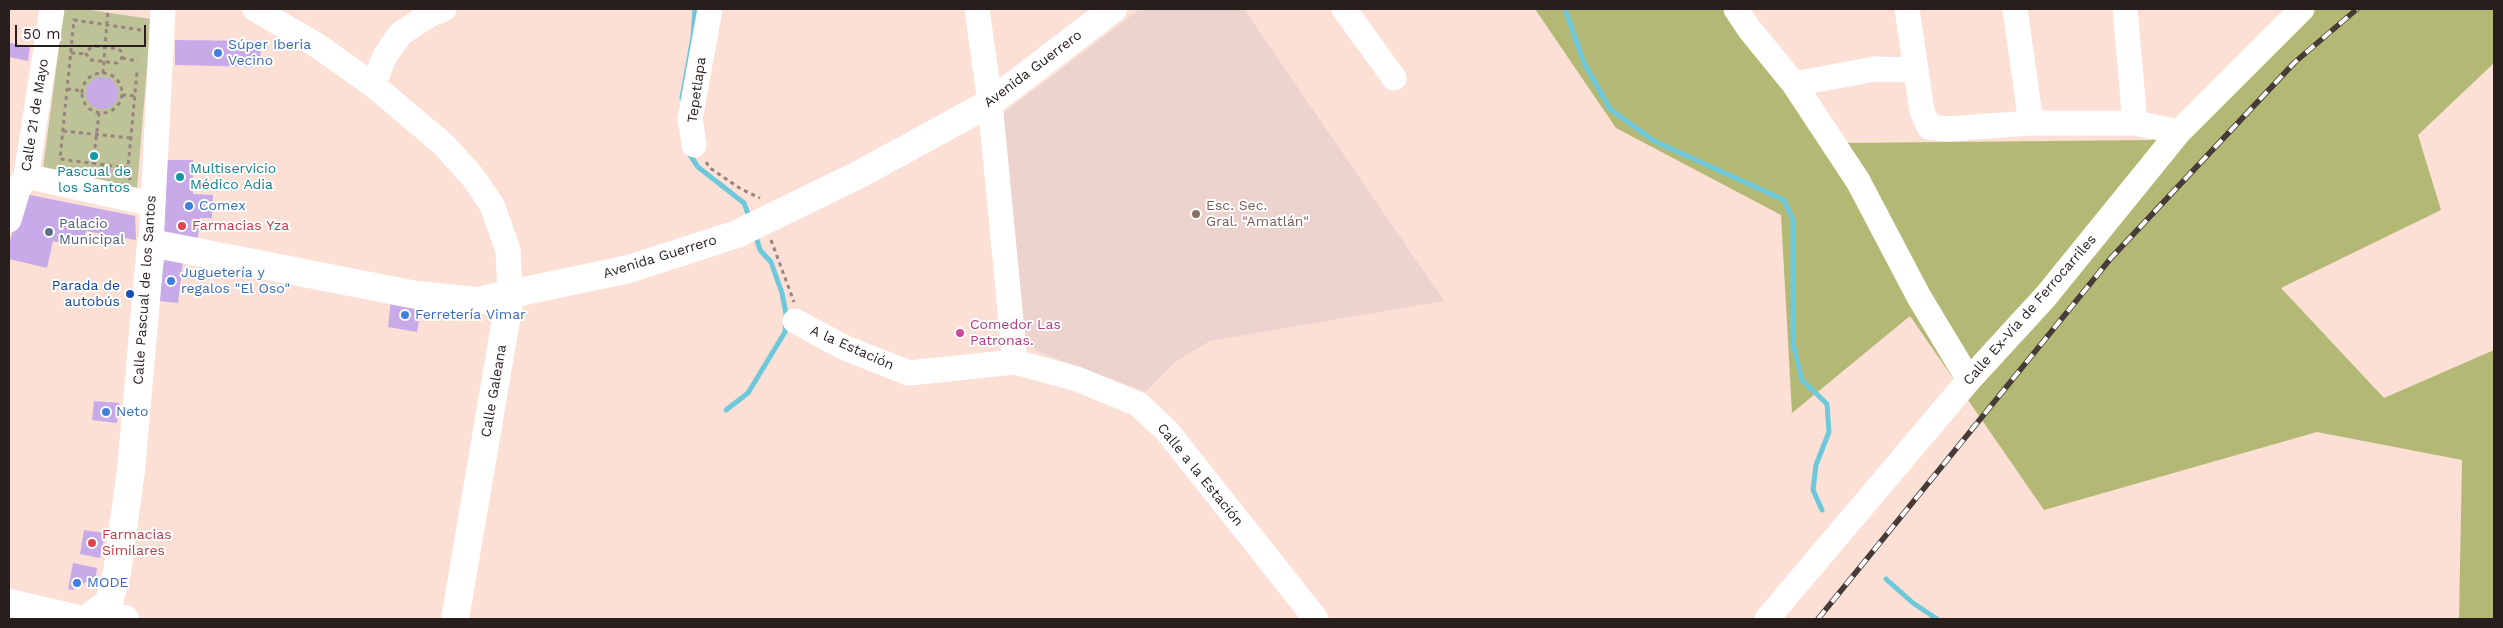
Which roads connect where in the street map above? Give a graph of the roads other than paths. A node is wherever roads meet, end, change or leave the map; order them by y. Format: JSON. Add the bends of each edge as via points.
{"nodes":[{"id":1,"x":52,"y":9,"type":"edge"},
{"id":2,"x":163,"y":9,"type":"edge"},
{"id":3,"x":255,"y":9,"type":"edge"},
{"id":4,"x":444,"y":9,"type":"edge"},
{"id":5,"x":710,"y":9,"type":"edge"},
{"id":6,"x":977,"y":9,"type":"edge"},
{"id":7,"x":1113,"y":9,"type":"edge"},
{"id":8,"x":1344,"y":9,"type":"edge"},
{"id":9,"x":1736,"y":9,"type":"edge"},
{"id":10,"x":1907,"y":9,"type":"edge"},
{"id":11,"x":2015,"y":9,"type":"edge"},
{"id":12,"x":2125,"y":9,"type":"edge"},
{"id":13,"x":2302,"y":9,"type":"edge"},
{"id":14,"x":1916,"y":70,"type":"junction"},
{"id":15,"x":1394,"y":78,"type":"dead end"},
{"id":16,"x":1794,"y":84,"type":"junction"},
{"id":17,"x":373,"y":85,"type":"junction"},
{"id":18,"x":990,"y":103,"type":"junction"},
{"id":19,"x":2031,"y":123,"type":"junction"},
{"id":20,"x":2135,"y":123,"type":"junction"},
{"id":21,"x":2179,"y":132,"type":"junction"},
{"id":22,"x":694,"y":145,"type":"road end"},
{"id":23,"x":18,"y":184,"type":"edge"},
{"id":24,"x":152,"y":204,"type":"junction"},
{"id":25,"x":9,"y":220,"type":"edge"},
{"id":26,"x":151,"y":242,"type":"junction"},
{"id":27,"x":510,"y":296,"type":"junction"},
{"id":28,"x":795,"y":321,"type":"road end"},
{"id":29,"x":1015,"y":362,"type":"junction"},
{"id":30,"x":1969,"y":380,"type":"junction"},
{"id":31,"x":9,"y":603,"type":"edge"},
{"id":32,"x":78,"y":619,"type":"edge"},
{"id":33,"x":87,"y":619,"type":"edge"},
{"id":34,"x":93,"y":619,"type":"edge"},
{"id":35,"x":125,"y":619,"type":"edge"},
{"id":36,"x":455,"y":619,"type":"edge"},
{"id":37,"x":1316,"y":619,"type":"edge"},
{"id":38,"x":1767,"y":619,"type":"edge"}],
"edges":[{"from":1,"to":23,"type":"street","name":"Calle 21 de Mayo"},
{"from":2,"to":24,"type":"street","name":"Calle Pascual de los Santos"},
{"from":3,"to":17,"type":"street","name":"Calle Galeana","via":[[318,46]]},
{"from":4,"to":17,"type":"street","via":[[400,34],[385,56]]},
{"from":5,"to":22,"type":"street","name":"Tepetlapa","via":[[690,119]]},
{"from":6,"to":18,"type":"street"},
{"from":7,"to":18,"type":"main road","name":"Avenida Guerrero"},
{"from":8,"to":15,"type":"street"},
{"from":9,"to":16,"type":"street"},
{"from":10,"to":14,"type":"street"},
{"from":11,"to":19,"type":"street"},
{"from":12,"to":20,"type":"street"},
{"from":13,"to":21,"type":"street","name":"Calle Ex-Vía de Ferrocarriles"},
{"from":14,"to":16,"type":"street","via":[[1875,69]]},
{"from":14,"to":19,"type":"street","via":[[1922,111],[1929,127],[1947,129]]},
{"from":16,"to":30,"type":"street","via":[[1858,181],[1919,297]]},
{"from":17,"to":27,"type":"street","name":"Calle Galeana","via":[[444,145],[492,205],[508,250]]},
{"from":18,"to":27,"type":"main road","name":"Avenida Guerrero","via":[[860,174],[737,234],[629,269]]},
{"from":18,"to":29,"type":"street"},
{"from":19,"to":20,"type":"street"},
{"from":20,"to":21,"type":"street"},
{"from":21,"to":30,"type":"street","name":"Calle Ex-Vía de Ferrocarriles","via":[[2046,296]]},
{"from":23,"to":24,"type":"street","via":[[90,190]]},
{"from":23,"to":25,"type":"street","name":"Calle 21 de Mayo"},
{"from":24,"to":26,"type":"street","name":"Calle Pascual de los Santos"},
{"from":26,"to":27,"type":"main road","name":"Avenida Guerrero","via":[[416,295],[477,301]]},
{"from":26,"to":33,"type":"main road","name":"Calle Pascual de los Santos","via":[[131,470],[117,572],[109,602]]},
{"from":27,"to":36,"type":"main road","name":"Calle Galeana"},
{"from":28,"to":29,"type":"street","name":"A la Estación","via":[[845,348],[909,372]]},
{"from":29,"to":37,"type":"street","name":"Calle a la Estación","via":[[1077,379],[1138,404],[1167,432]]},
{"from":30,"to":38,"type":"street","name":"Calle Ex-Vía de Ferrocarriles"},
{"from":31,"to":32,"type":"main road"},
{"from":34,"to":35,"type":"main road"}]}
